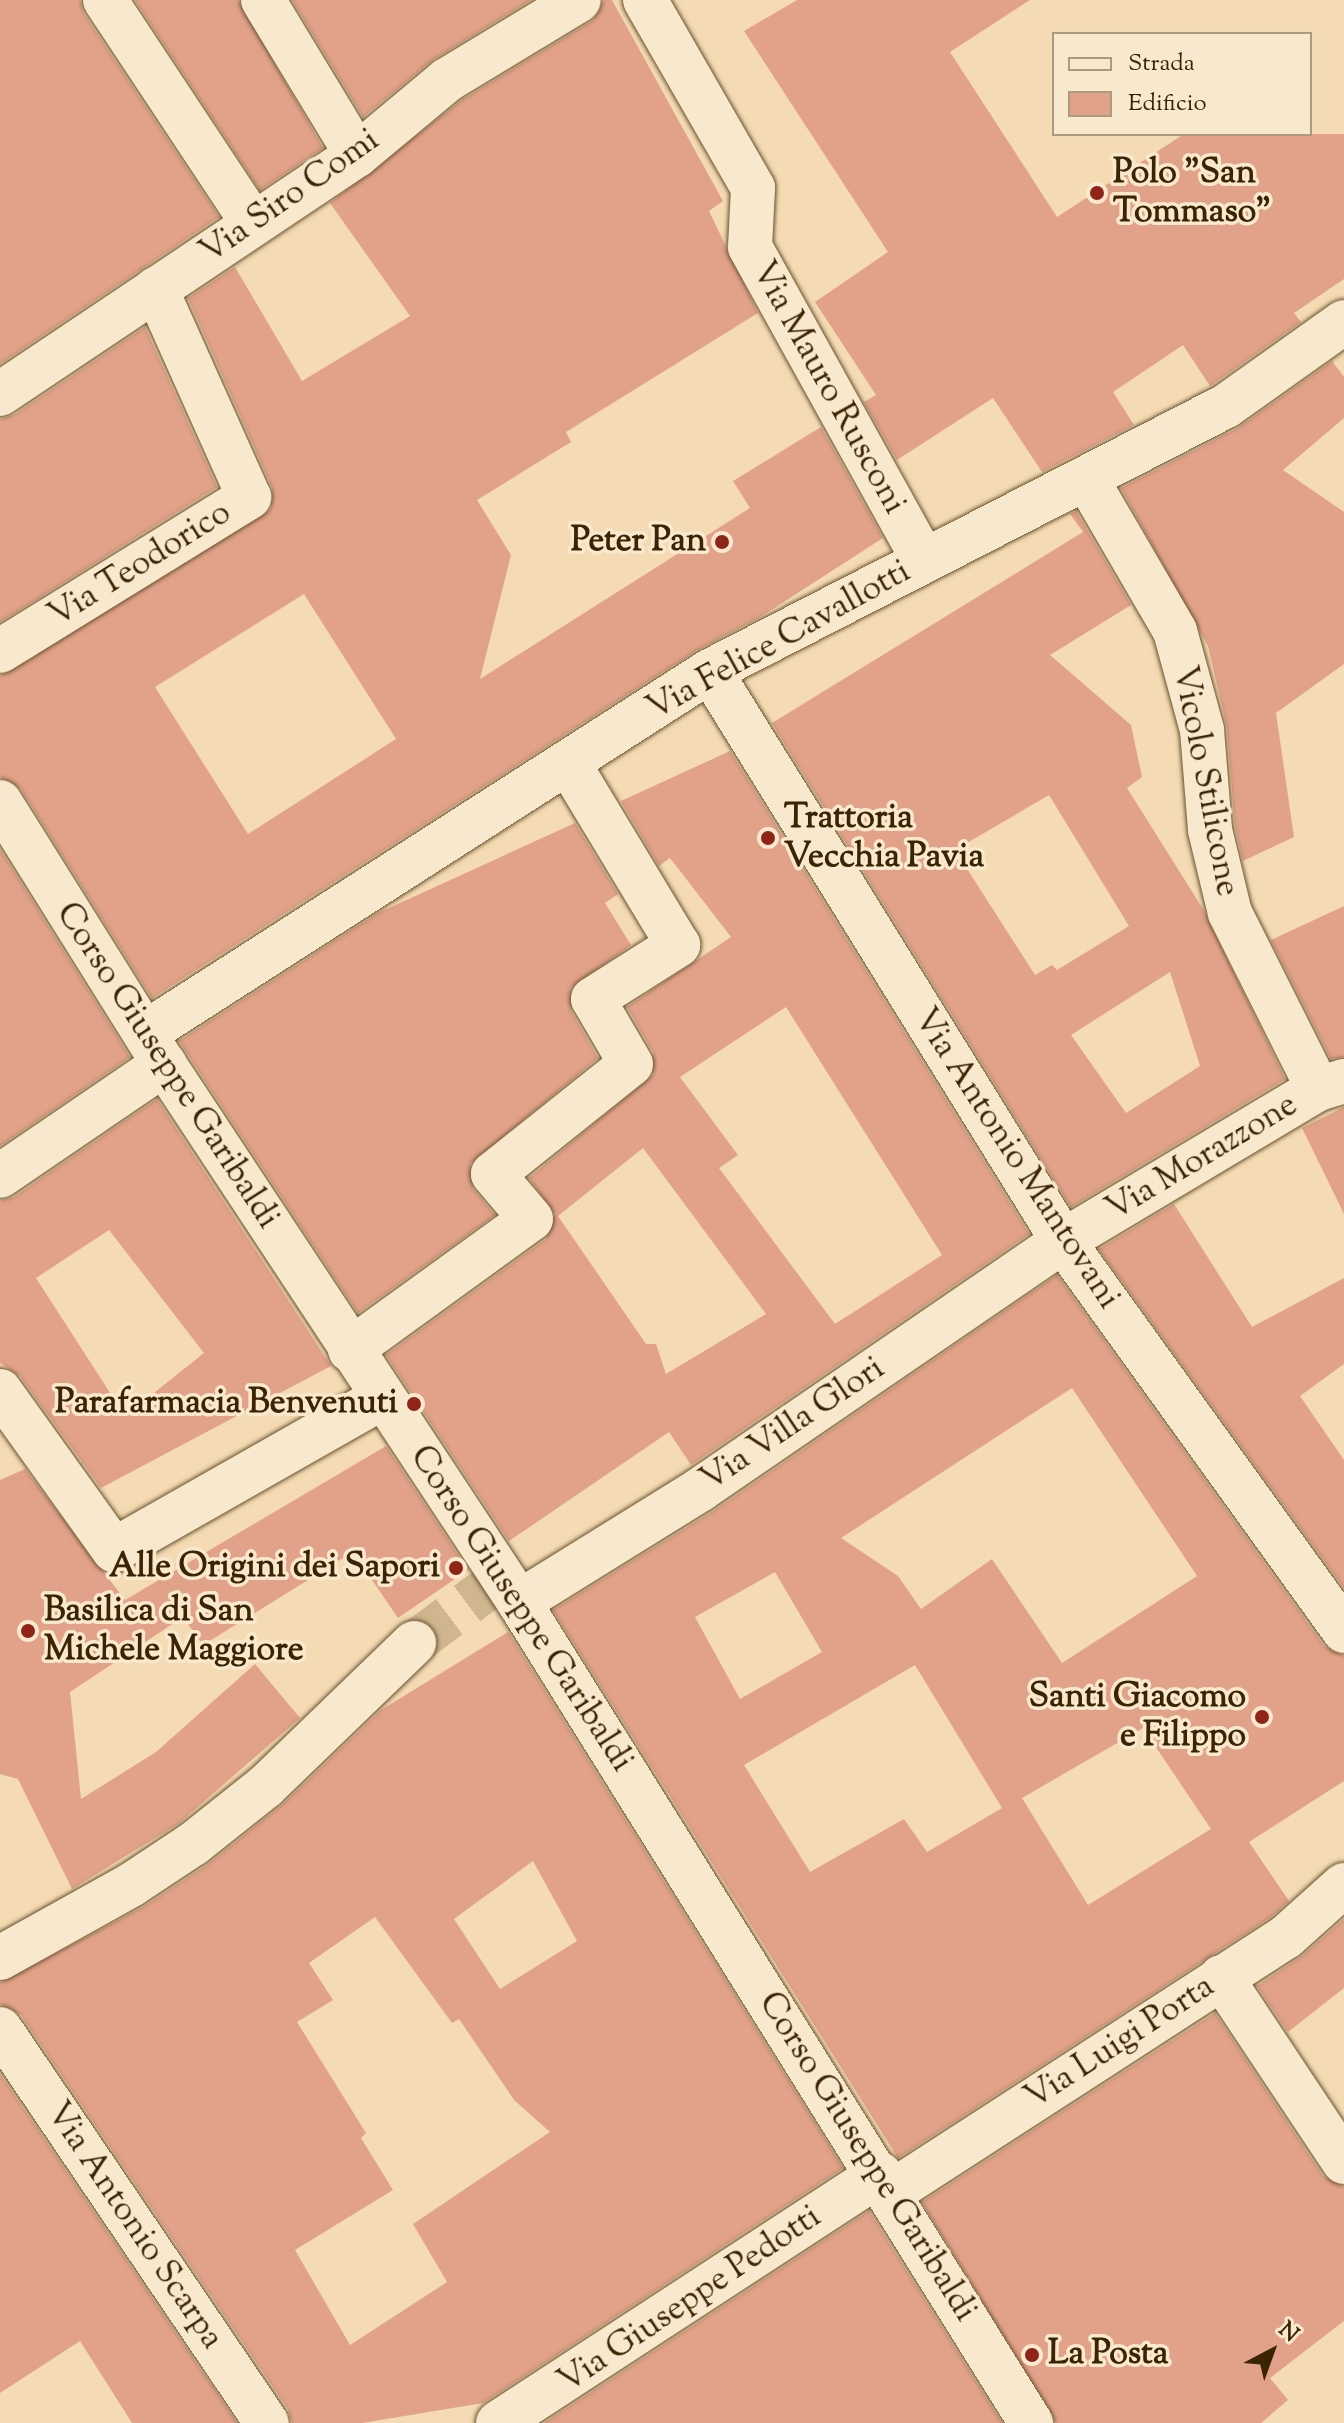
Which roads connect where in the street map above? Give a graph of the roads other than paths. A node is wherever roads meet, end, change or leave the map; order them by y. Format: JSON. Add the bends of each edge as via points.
{"nodes":[{"id":1,"x":105,"y":0,"type":"edge"},
{"id":2,"x":263,"y":0,"type":"edge"},
{"id":3,"x":579,"y":0,"type":"edge"},
{"id":4,"x":645,"y":0,"type":"edge"},
{"id":5,"x":357,"y":155,"type":"junction"},
{"id":6,"x":253,"y":224,"type":"junction"},
{"id":7,"x":156,"y":289,"type":"junction"},
{"id":8,"x":1344,"y":322,"type":"edge"},
{"id":9,"x":0,"y":394,"type":"edge"},
{"id":10,"x":1086,"y":478,"type":"junction"},
{"id":11,"x":924,"y":561,"type":"junction"},
{"id":12,"x":0,"y":651,"type":"edge"},
{"id":13,"x":710,"y":671,"type":"junction"},
{"id":14,"x":569,"y":764,"type":"junction"},
{"id":15,"x":0,"y":802,"type":"edge"},
{"id":16,"x":154,"y":1049,"type":"junction"},
{"id":17,"x":1331,"y":1085,"type":"edge"},
{"id":18,"x":0,"y":1176,"type":"edge"},
{"id":19,"x":1063,"y":1241,"type":"junction"},
{"id":20,"x":350,"y":1350,"type":"junction"},
{"id":21,"x":0,"y":1391,"type":"edge"},
{"id":22,"x":383,"y":1397,"type":"junction"},
{"id":23,"x":503,"y":1589,"type":"junction"},
{"id":24,"x":1344,"y":1631,"type":"edge"},
{"id":25,"x":414,"y":1643,"type":"tunnel mouth"},
{"id":26,"x":1344,"y":1885,"type":"edge"},
{"id":27,"x":0,"y":1958,"type":"edge"},
{"id":28,"x":1221,"y":1977,"type":"junction"},
{"id":29,"x":0,"y":2029,"type":"edge"},
{"id":30,"x":1344,"y":2162,"type":"edge"},
{"id":31,"x":885,"y":2184,"type":"junction"},
{"id":32,"x":267,"y":2423,"type":"edge"},
{"id":33,"x":498,"y":2423,"type":"edge"},
{"id":34,"x":1031,"y":2423,"type":"edge"}],
"edges":[{"from":1,"to":6,"type":"street"},
{"from":2,"to":5,"type":"street"},
{"from":3,"to":5,"type":"street","name":"Via Siro Comi","via":[[447,80]]},
{"from":4,"to":11,"type":"street","name":"Via Mauro Rusconi","via":[[753,188],[750,247]]},
{"from":5,"to":6,"type":"street","name":"Via Siro Comi"},
{"from":6,"to":7,"type":"street","name":"Via Siro Comi"},
{"from":7,"to":9,"type":"street","name":"Via Siro Comi"},
{"from":7,"to":12,"type":"street","name":"Via Teodorico","via":[[249,497]]},
{"from":8,"to":10,"type":"street","name":"Via Felice Cavallotti","via":[[1226,406]]},
{"from":10,"to":11,"type":"street","name":"Via Felice Cavallotti"},
{"from":10,"to":17,"type":"street","name":"Vicolo Stilicone","via":[[1175,631],[1202,730],[1210,830],[1230,913]]},
{"from":11,"to":13,"type":"street","name":"Via Felice Cavallotti"},
{"from":13,"to":14,"type":"street","name":"Via Felice Cavallotti"},
{"from":13,"to":19,"type":"street","name":"Via Antonio Mantovani"},
{"from":14,"to":16,"type":"street","name":"Via Felice Cavallotti"},
{"from":14,"to":20,"type":"street","via":[[678,945],[593,999],[631,1064],[493,1174],[531,1219]]},
{"from":15,"to":16,"type":"street","name":"Corso Giuseppe Garibaldi"},
{"from":16,"to":18,"type":"street","name":"Via Felice Cavallotti"},
{"from":16,"to":20,"type":"street","name":"Corso Giuseppe Garibaldi"},
{"from":17,"to":19,"type":"street","name":"Via Morazzone"},
{"from":19,"to":23,"type":"street","name":"Via Villa Glori","via":[[701,1489]]},
{"from":19,"to":24,"type":"street","name":"Via Antonio Mantovani"},
{"from":20,"to":22,"type":"street","name":"Corso Giuseppe Garibaldi"},
{"from":21,"to":22,"type":"street","via":[[114,1550]]},
{"from":22,"to":23,"type":"street","name":"Corso Giuseppe Garibaldi"},
{"from":23,"to":31,"type":"street","name":"Corso Giuseppe Garibaldi"},
{"from":25,"to":27,"type":"street","via":[[266,1786],[193,1844]]},
{"from":26,"to":28,"type":"street","name":"Via Luigi Porta","via":[[1286,1937]]},
{"from":28,"to":30,"type":"street"},
{"from":28,"to":31,"type":"street","name":"Via Luigi Porta"},
{"from":29,"to":32,"type":"street","name":"Via Antonio Scarpa"},
{"from":31,"to":33,"type":"street","name":"Via Giuseppe Pedotti"},
{"from":31,"to":34,"type":"street","name":"Corso Giuseppe Garibaldi"}]}
